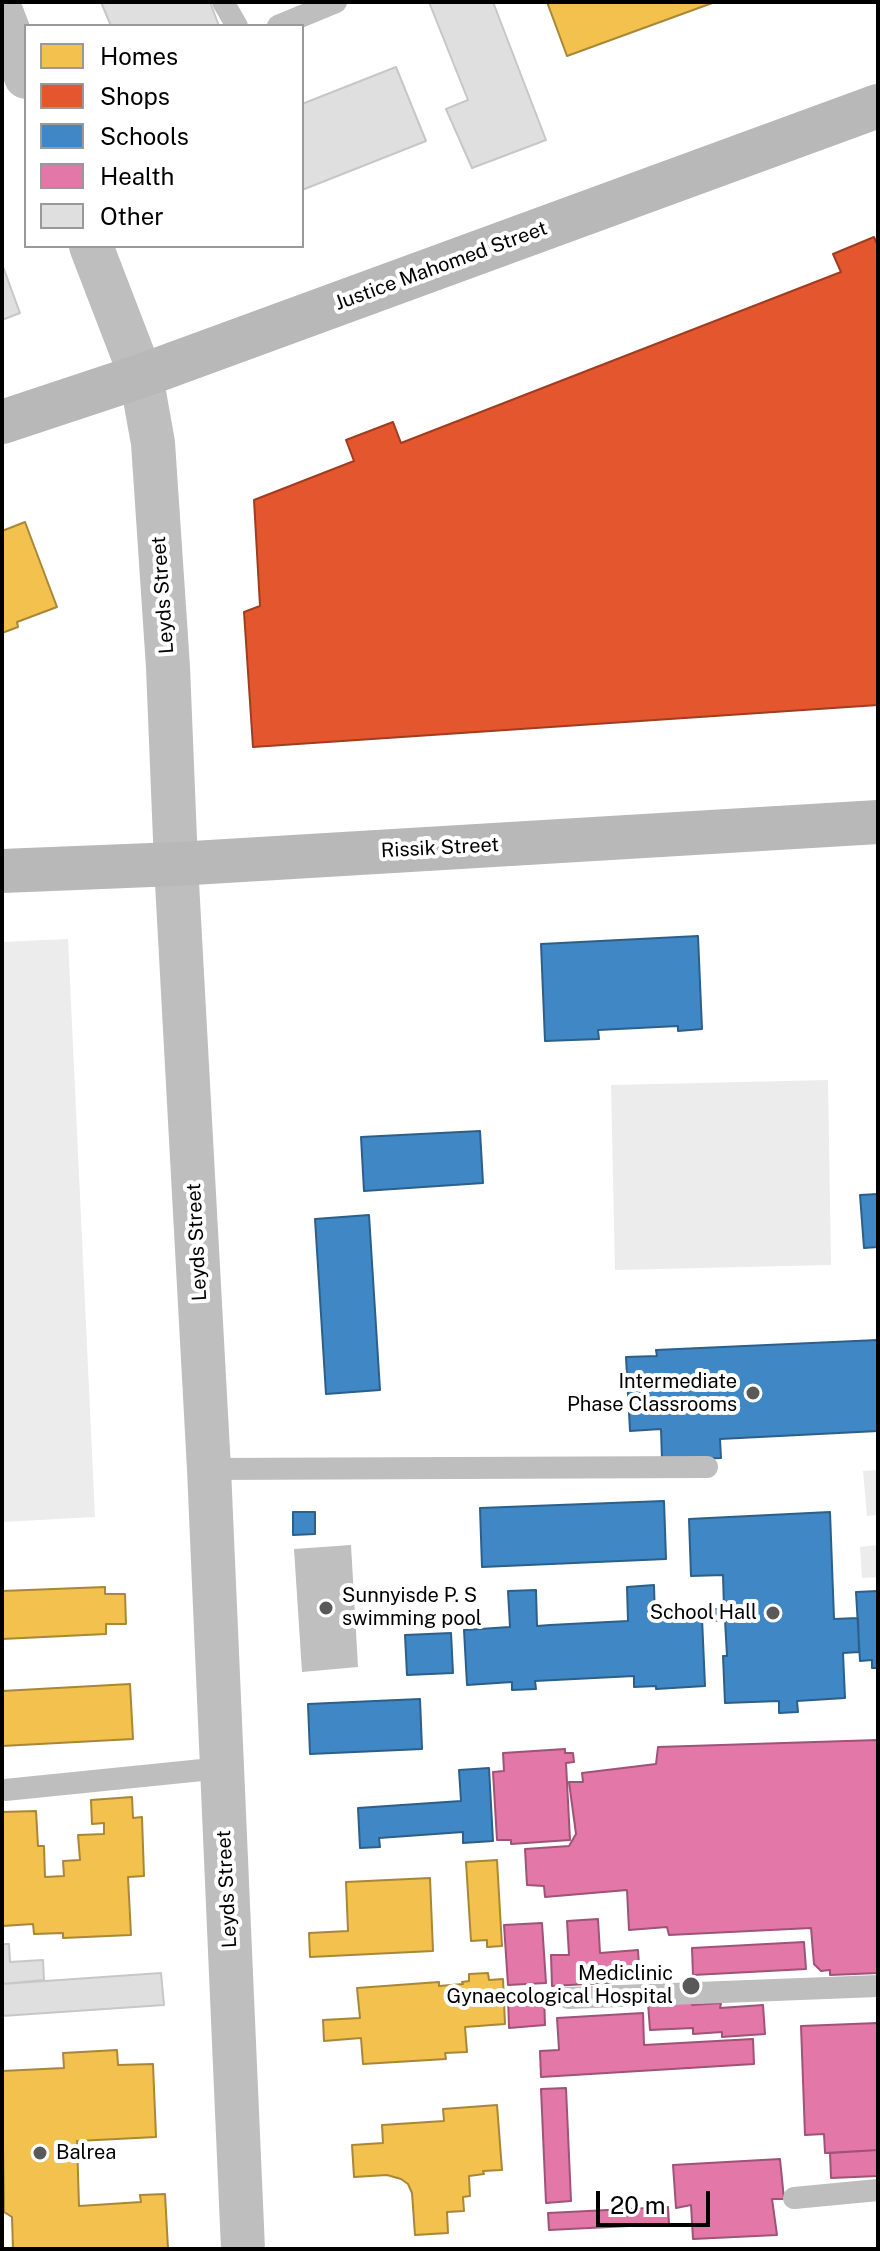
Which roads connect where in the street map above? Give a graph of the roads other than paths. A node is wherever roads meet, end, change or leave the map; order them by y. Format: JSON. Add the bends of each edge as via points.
{"nodes":[{"id":1,"x":223,"y":2,"type":"edge"},
{"id":2,"x":336,"y":2,"type":"edge"},
{"id":3,"x":2,"y":14,"type":"edge"},
{"id":4,"x":236,"y":24,"type":"edge"},
{"id":5,"x":283,"y":24,"type":"edge"},
{"id":6,"x":24,"y":72,"type":"edge"},
{"id":7,"x":878,"y":106,"type":"edge"},
{"id":8,"x":92,"y":248,"type":"edge"},
{"id":9,"x":141,"y":376,"type":"junction"},
{"id":10,"x":2,"y":422,"type":"edge"},
{"id":11,"x":878,"y":822,"type":"edge"},
{"id":12,"x":176,"y":864,"type":"junction"},
{"id":13,"x":2,"y":871,"type":"edge"},
{"id":14,"x":707,"y":1467,"type":"dead end"},
{"id":15,"x":209,"y":1469,"type":"junction"},
{"id":16,"x":222,"y":1768,"type":"junction"},
{"id":17,"x":5,"y":1790,"type":"dead end"},
{"id":18,"x":878,"y":1986,"type":"edge"},
{"id":19,"x":568,"y":1998,"type":"dead end"},
{"id":20,"x":878,"y":2190,"type":"edge"},
{"id":21,"x":794,"y":2198,"type":"dead end"},
{"id":22,"x":243,"y":2249,"type":"edge"}],
"edges":[{"from":1,"to":4,"type":"lane"},
{"from":2,"to":5,"type":"lane"},
{"from":3,"to":6,"type":"street"},
{"from":7,"to":9,"type":"main road","name":"Justice Mahomed Street"},
{"from":8,"to":9,"type":"street","name":"Leyds Street"},
{"from":9,"to":10,"type":"main road","name":"Justice Mahomed Street"},
{"from":9,"to":12,"type":"street","name":"Leyds Street","via":[[153,443]]},
{"from":11,"to":12,"type":"main road","name":"Rissik Street"},
{"from":12,"to":13,"type":"main road","name":"Rissik Street"},
{"from":12,"to":15,"type":"street","name":"Leyds Street"},
{"from":14,"to":15,"type":"lane"},
{"from":15,"to":16,"type":"street","name":"Leyds Street"},
{"from":16,"to":17,"type":"lane"},
{"from":16,"to":22,"type":"street","name":"Leyds Street"},
{"from":18,"to":19,"type":"lane"},
{"from":20,"to":21,"type":"lane"}]}
